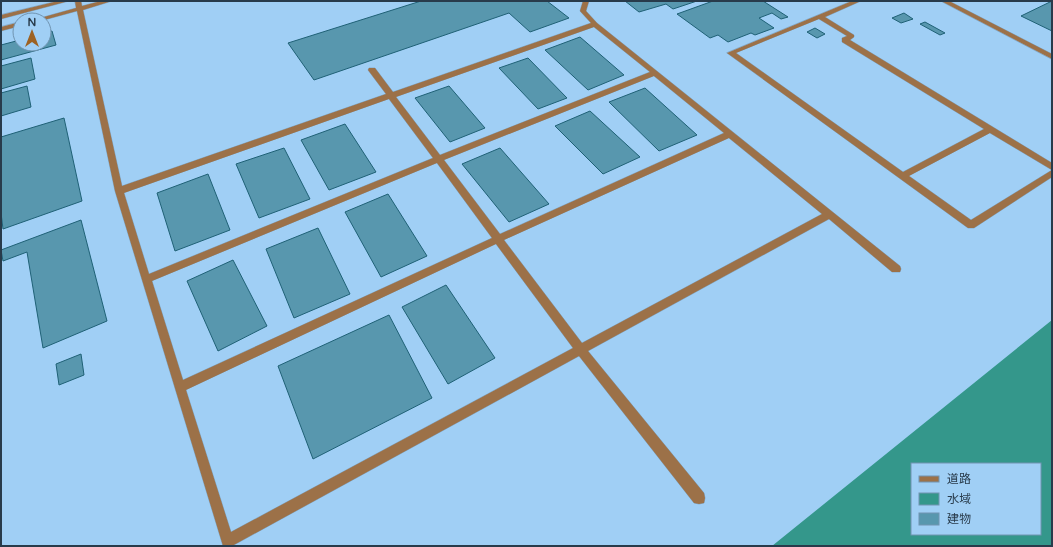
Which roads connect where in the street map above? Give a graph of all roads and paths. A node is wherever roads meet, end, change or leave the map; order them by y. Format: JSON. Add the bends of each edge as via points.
{"nodes":[{"id":1,"x":66,"y":1,"type":"edge"},
{"id":2,"x":109,"y":1,"type":"edge"},
{"id":3,"x":586,"y":1,"type":"edge"},
{"id":4,"x":858,"y":1,"type":"edge"},
{"id":5,"x":944,"y":1,"type":"edge"},
{"id":6,"x":78,"y":5,"type":"edge"},
{"id":7,"x":52,"y":14,"type":"edge"},
{"id":8,"x":1,"y":17,"type":"edge"},
{"id":9,"x":820,"y":17,"type":"junction"},
{"id":10,"x":595,"y":24,"type":"junction"},
{"id":11,"x":12,"y":26,"type":"edge"},
{"id":12,"x":1,"y":29,"type":"edge"},
{"id":13,"x":1052,"y":57,"type":"edge"},
{"id":14,"x":372,"y":70,"type":"dead end"},
{"id":15,"x":655,"y":73,"type":"junction"},
{"id":16,"x":391,"y":96,"type":"junction"},
{"id":17,"x":990,"y":129,"type":"junction"},
{"id":18,"x":730,"y":134,"type":"junction"},
{"id":19,"x":438,"y":159,"type":"junction"},
{"id":20,"x":1052,"y":167,"type":"edge"},
{"id":21,"x":1052,"y":173,"type":"edge"},
{"id":22,"x":903,"y":176,"type":"junction"},
{"id":23,"x":120,"y":191,"type":"junction"},
{"id":24,"x":829,"y":215,"type":"junction"},
{"id":25,"x":498,"y":239,"type":"junction"},
{"id":26,"x":896,"y":269,"type":"dead end"},
{"id":27,"x":147,"y":279,"type":"junction"},
{"id":28,"x":581,"y":350,"type":"junction"},
{"id":29,"x":180,"y":386,"type":"junction"},
{"id":30,"x":699,"y":498,"type":"dead end"}],
"edges":[{"from":1,"to":8,"type":"street"},
{"from":2,"to":6,"type":"street"},
{"from":3,"to":10,"type":"street","via":[[583,11]]},
{"from":4,"to":9,"type":"street"},
{"from":5,"to":13,"type":"street"},
{"from":6,"to":7,"type":"street"},
{"from":6,"to":23,"type":"street"},
{"from":9,"to":17,"type":"street","via":[[852,36],[845,40]]},
{"from":9,"to":22,"type":"street","via":[[731,53]]},
{"from":10,"to":15,"type":"street"},
{"from":10,"to":16,"type":"street"},
{"from":11,"to":12,"type":"street"},
{"from":14,"to":16,"type":"street"},
{"from":15,"to":18,"type":"street"},
{"from":15,"to":19,"type":"street"},
{"from":16,"to":19,"type":"street"},
{"from":16,"to":23,"type":"street"},
{"from":17,"to":20,"type":"street"},
{"from":17,"to":22,"type":"street"},
{"from":18,"to":24,"type":"street"},
{"from":18,"to":25,"type":"street"},
{"from":19,"to":25,"type":"street"},
{"from":19,"to":27,"type":"street"},
{"from":21,"to":22,"type":"street","via":[[971,225]]},
{"from":23,"to":27,"type":"street"},
{"from":24,"to":26,"type":"street"},
{"from":24,"to":28,"type":"street"},
{"from":25,"to":28,"type":"street"},
{"from":25,"to":29,"type":"street"},
{"from":27,"to":29,"type":"street"},
{"from":28,"to":29,"type":"street","via":[[227,541]]},
{"from":28,"to":30,"type":"street"}]}
